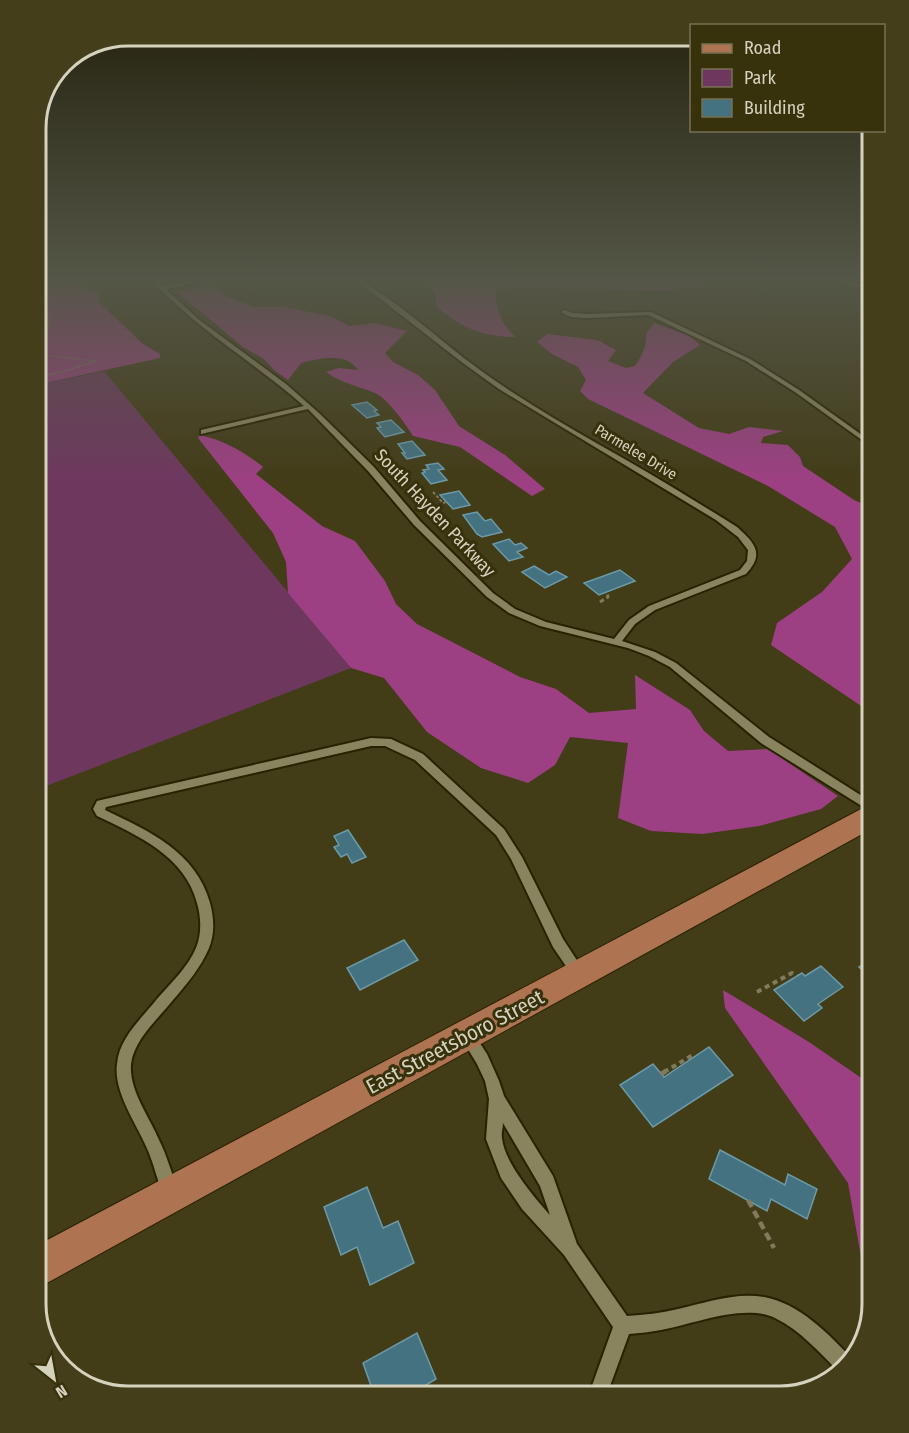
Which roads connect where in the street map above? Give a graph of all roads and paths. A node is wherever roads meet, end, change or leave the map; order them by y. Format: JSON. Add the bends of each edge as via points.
{"nodes":[{"id":1,"x":231,"y":348,"type":"edge"},
{"id":2,"x":445,"y":348,"type":"edge"},
{"id":3,"x":722,"y":348,"type":"edge"},
{"id":4,"x":47,"y":355,"type":"edge"},
{"id":5,"x":47,"y":375,"type":"edge"},
{"id":6,"x":309,"y":407,"type":"junction"},
{"id":7,"x":204,"y":432,"type":"dead end"},
{"id":8,"x":862,"y":438,"type":"edge"},
{"id":9,"x":433,"y":492,"type":"dead end"},
{"id":10,"x":446,"y":502,"type":"dead end"},
{"id":11,"x":607,"y":592,"type":"dead end"},
{"id":12,"x":600,"y":602,"type":"dead end"},
{"id":13,"x":616,"y":642,"type":"junction"},
{"id":14,"x":862,"y":802,"type":"edge"},
{"id":15,"x":862,"y":821,"type":"edge"},
{"id":16,"x":579,"y":975,"type":"junction"},
{"id":17,"x":797,"y":976,"type":"dead end"},
{"id":18,"x":757,"y":992,"type":"dead end"},
{"id":19,"x":466,"y":1036,"type":"junction"},
{"id":20,"x":693,"y":1055,"type":"dead end"},
{"id":21,"x":661,"y":1074,"type":"dead end"},
{"id":22,"x":497,"y":1099,"type":"junction"},
{"id":23,"x":171,"y":1195,"type":"junction"},
{"id":24,"x":748,"y":1200,"type":"dead end"},
{"id":25,"x":774,"y":1248,"type":"dead end"},
{"id":26,"x":570,"y":1249,"type":"junction"},
{"id":27,"x":46,"y":1263,"type":"edge"},
{"id":28,"x":623,"y":1325,"type":"junction"},
{"id":29,"x":840,"y":1361,"type":"edge"},
{"id":30,"x":601,"y":1386,"type":"edge"}],
"edges":[{"from":1,"to":6,"type":"street","name":"South Hayden Parkway"},
{"from":2,"to":13,"type":"street","name":"Parmelee Drive","via":[[531,406],[722,521],[751,546],[752,562],[744,572],[652,608]]},
{"from":3,"to":8,"type":"street","via":[[797,391]]},
{"from":4,"to":5,"type":"path","via":[[96,361]]},
{"from":6,"to":7,"type":"street"},
{"from":6,"to":13,"type":"street","name":"South Hayden Parkway","via":[[489,596],[543,624]]},
{"from":9,"to":10,"type":"path"},
{"from":11,"to":12,"type":"path","via":[[608,597]]},
{"from":13,"to":14,"type":"street","name":"South Hayden Parkway","via":[[673,665],[765,740]]},
{"from":15,"to":16,"type":"main road","name":"East Streetsboro Street"},
{"from":16,"to":19,"type":"main road","name":"East Streetsboro Street"},
{"from":16,"to":23,"type":"street","via":[[500,832],[420,756],[402,747],[371,742],[101,804],[101,813],[147,835],[172,854],[194,875],[203,893],[208,925],[201,950],[133,1041],[124,1063],[125,1082]]},
{"from":17,"to":18,"type":"path","via":[[788,975]]},
{"from":19,"to":22,"type":"street","via":[[482,1059]]},
{"from":19,"to":23,"type":"main road","name":"East Streetsboro Street"},
{"from":20,"to":21,"type":"path"},
{"from":22,"to":26,"type":"street","via":[[547,1182]]},
{"from":22,"to":26,"type":"street","via":[[494,1139],[507,1172],[528,1203]]},
{"from":23,"to":27,"type":"main road","name":"East Streetsboro Street"},
{"from":24,"to":25,"type":"path"},
{"from":26,"to":28,"type":"street"},
{"from":28,"to":29,"type":"street","via":[[763,1306],[794,1320]]},
{"from":28,"to":30,"type":"street"}]}
